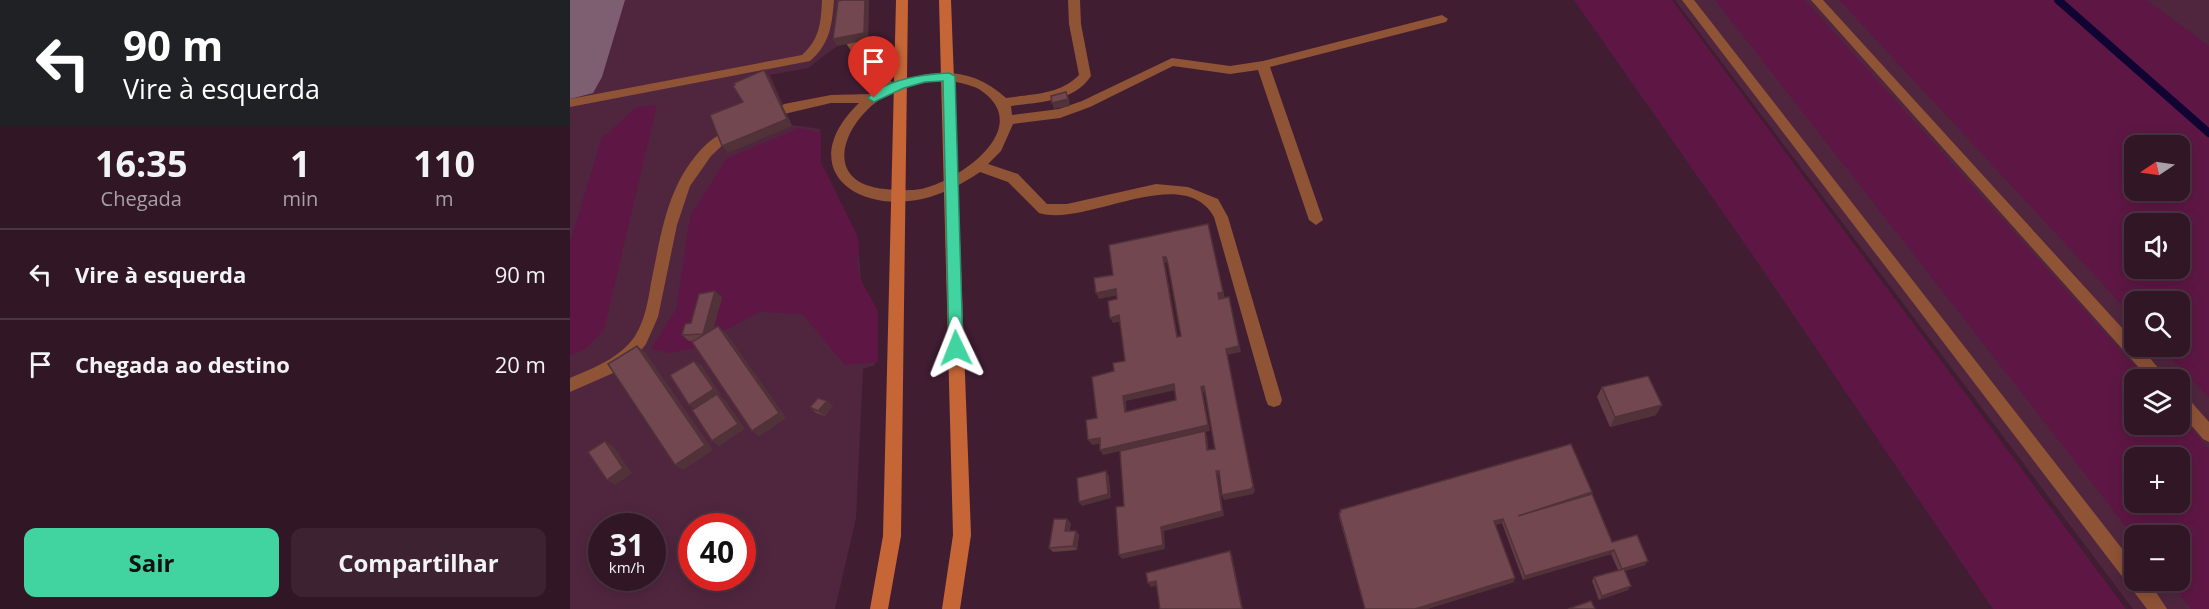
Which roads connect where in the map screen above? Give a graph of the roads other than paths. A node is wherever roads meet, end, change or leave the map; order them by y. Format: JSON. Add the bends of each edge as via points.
{"nodes":[{"id":1,"x":828,"y":0,"type":"edge"},
{"id":2,"x":902,"y":0,"type":"edge"},
{"id":3,"x":945,"y":0,"type":"edge"},
{"id":4,"x":1074,"y":0,"type":"edge"},
{"id":5,"x":1688,"y":0,"type":"edge"},
{"id":6,"x":1817,"y":0,"type":"edge"},
{"id":7,"x":1442,"y":19,"type":"dead end"},
{"id":8,"x":852,"y":43,"type":"edge"},
{"id":9,"x":1263,"y":65,"type":"junction"},
{"id":10,"x":949,"y":76,"type":"junction"},
{"id":11,"x":896,"y":87,"type":"junction"},
{"id":12,"x":874,"y":98,"type":"junction"},
{"id":13,"x":1004,"y":102,"type":"junction"},
{"id":14,"x":570,"y":103,"type":"edge"},
{"id":15,"x":784,"y":109,"type":"edge"},
{"id":16,"x":1008,"y":120,"type":"junction"},
{"id":17,"x":722,"y":139,"type":"edge"},
{"id":18,"x":981,"y":167,"type":"junction"},
{"id":19,"x":951,"y":185,"type":"junction"},
{"id":20,"x":897,"y":196,"type":"junction"},
{"id":21,"x":1316,"y":220,"type":"dead end"},
{"id":22,"x":2150,"y":369,"type":"edge"},
{"id":23,"x":570,"y":385,"type":"edge"},
{"id":24,"x":1274,"y":400,"type":"dead end"},
{"id":25,"x":2190,"y":412,"type":"edge"},
{"id":26,"x":2209,"y":434,"type":"edge"},
{"id":27,"x":2124,"y":565,"type":"edge"},
{"id":28,"x":2144,"y":591,"type":"edge"},
{"id":29,"x":879,"y":609,"type":"edge"},
{"id":30,"x":951,"y":609,"type":"edge"},
{"id":31,"x":2158,"y":609,"type":"edge"}],
"edges":[{"from":1,"to":14,"type":"lane","via":[[820,48],[806,58]]},
{"from":2,"to":11,"type":"street"},
{"from":3,"to":10,"type":"street"},
{"from":4,"to":13,"type":"lane","via":[[1084,76],[1080,84],[1059,93]]},
{"from":5,"to":27,"type":"lane"},
{"from":6,"to":22,"type":"lane"},
{"from":7,"to":9,"type":"lane"},
{"from":8,"to":11,"type":"lane","via":[[864,62]]},
{"from":9,"to":16,"type":"lane","via":[[1230,70],[1172,62],[1086,104],[1060,113]]},
{"from":9,"to":21,"type":"lane"},
{"from":10,"to":11,"type":"lane"},
{"from":10,"to":13,"type":"lane","via":[[972,80],[991,89]]},
{"from":10,"to":19,"type":"street"},
{"from":11,"to":12,"type":"lane"},
{"from":11,"to":20,"type":"street"},
{"from":12,"to":15,"type":"lane","via":[[831,99]]},
{"from":12,"to":20,"type":"lane","via":[[852,117],[838,138],[836,160],[846,179],[867,192]]},
{"from":13,"to":16,"type":"lane"},
{"from":16,"to":18,"type":"lane","via":[[1001,144]]},
{"from":17,"to":23,"type":"lane","via":[[698,161],[681,190],[653,312],[644,334],[618,361]]},
{"from":18,"to":19,"type":"lane"},
{"from":18,"to":24,"type":"lane","via":[[1012,178],[1044,210],[1067,209],[1156,189],[1188,192],[1213,203],[1221,217]]},
{"from":19,"to":20,"type":"lane"},
{"from":19,"to":30,"type":"street","via":[[962,535]]},
{"from":20,"to":29,"type":"street","via":[[892,536]]},
{"from":25,"to":26,"type":"lane"},
{"from":28,"to":31,"type":"lane"}]}
